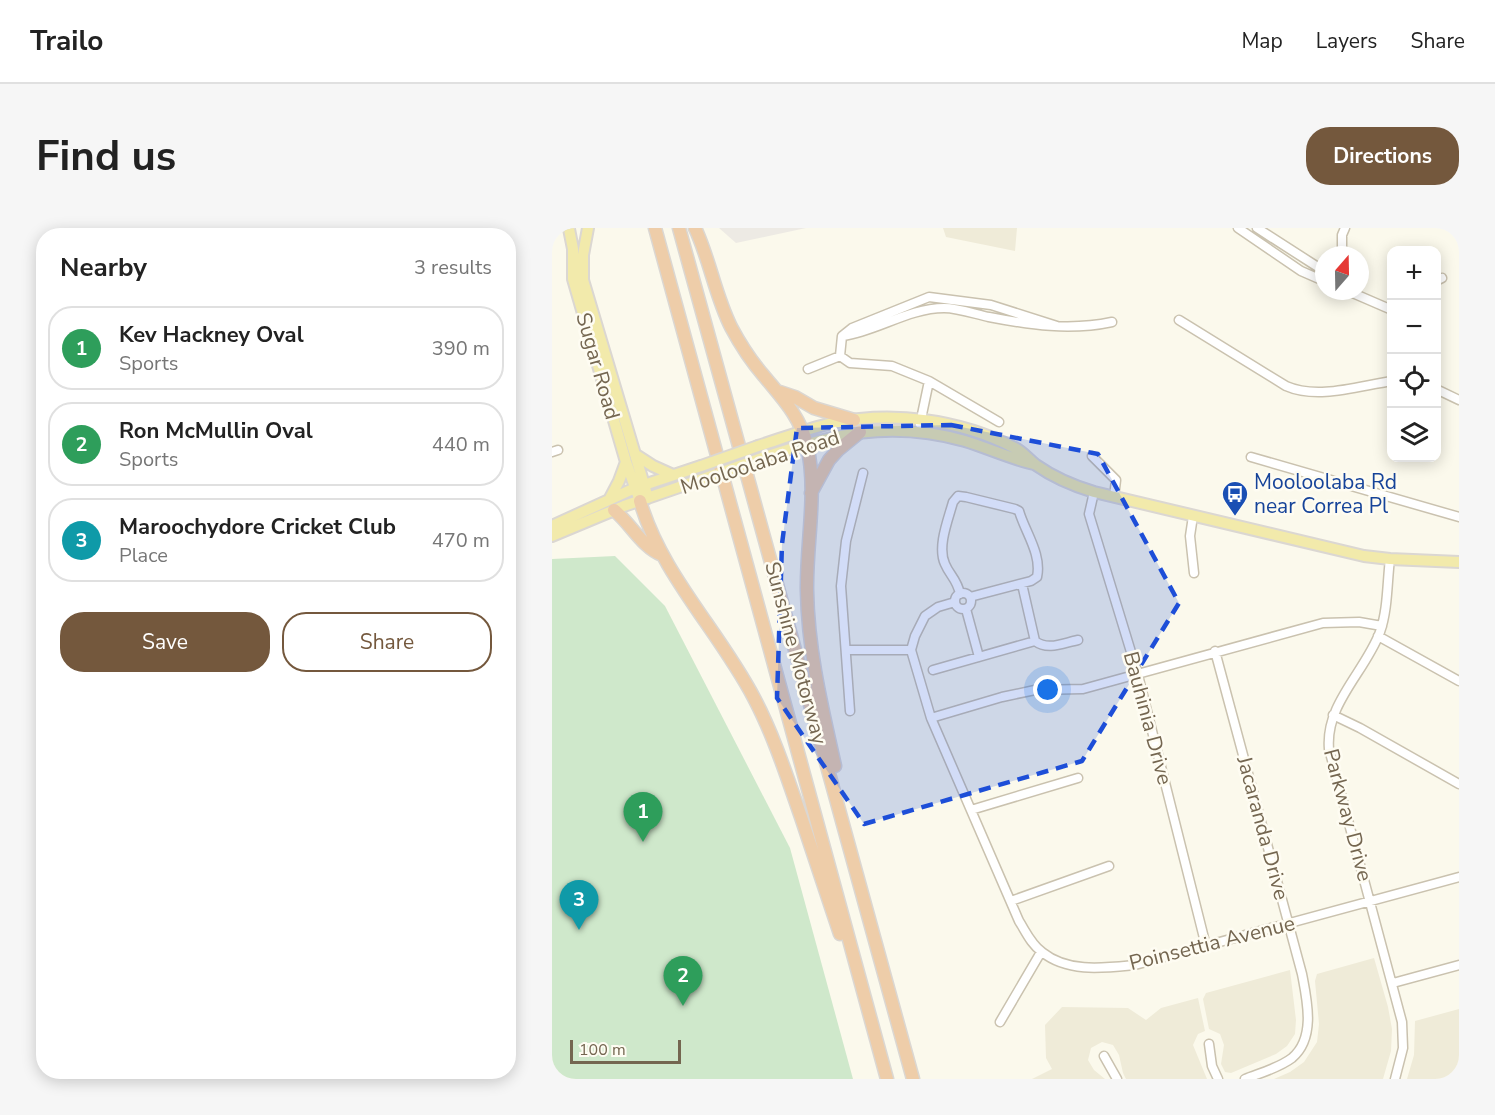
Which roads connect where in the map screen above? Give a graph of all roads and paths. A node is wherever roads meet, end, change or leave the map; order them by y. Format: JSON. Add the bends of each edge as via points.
{"nodes":[{"id":1,"x":588,"y":228,"type":"edge"},
{"id":2,"x":655,"y":228,"type":"edge"},
{"id":3,"x":679,"y":228,"type":"edge"},
{"id":4,"x":695,"y":228,"type":"edge"},
{"id":5,"x":1238,"y":228,"type":"edge"},
{"id":6,"x":1257,"y":228,"type":"edge"},
{"id":7,"x":1345,"y":228,"type":"edge"},
{"id":8,"x":568,"y":229,"type":"edge"},
{"id":9,"x":1342,"y":246,"type":"edge"},
{"id":10,"x":1315,"y":265,"type":"edge"},
{"id":11,"x":1315,"y":277,"type":"edge"},
{"id":12,"x":1369,"y":295,"type":"edge"},
{"id":13,"x":1369,"y":299,"type":"edge"},
{"id":14,"x":1387,"y":303,"type":"edge"},
{"id":15,"x":1387,"y":306,"type":"edge"},
{"id":16,"x":1179,"y":320,"type":"dead end"},
{"id":17,"x":1112,"y":322,"type":"dead end"},
{"id":18,"x":840,"y":356,"type":"junction"},
{"id":19,"x":808,"y":369,"type":"dead end"},
{"id":20,"x":929,"y":381,"type":"junction"},
{"id":21,"x":1387,"y":382,"type":"edge"},
{"id":22,"x":1441,"y":391,"type":"edge"},
{"id":23,"x":779,"y":392,"type":"junction"},
{"id":24,"x":1459,"y":400,"type":"edge"},
{"id":25,"x":854,"y":420,"type":"junction"},
{"id":26,"x":920,"y":420,"type":"junction"},
{"id":27,"x":999,"y":422,"type":"dead end"},
{"id":28,"x":860,"y":432,"type":"junction"},
{"id":29,"x":919,"y":432,"type":"junction"},
{"id":30,"x":804,"y":437,"type":"junction"},
{"id":31,"x":1092,"y":456,"type":"dead end"},
{"id":32,"x":1251,"y":457,"type":"dead end"},
{"id":33,"x":631,"y":458,"type":"junction"},
{"id":34,"x":1035,"y":464,"type":"junction"},
{"id":35,"x":863,"y":473,"type":"dead end"},
{"id":36,"x":673,"y":475,"type":"junction"},
{"id":37,"x":640,"y":487,"type":"junction"},
{"id":38,"x":1094,"y":492,"type":"junction"},
{"id":39,"x":811,"y":493,"type":"junction"},
{"id":40,"x":1114,"y":497,"type":"junction"},
{"id":41,"x":644,"y":499,"type":"junction"},
{"id":42,"x":611,"y":505,"type":"junction"},
{"id":43,"x":1192,"y":516,"type":"junction"},
{"id":44,"x":1459,"y":517,"type":"edge"},
{"id":45,"x":552,"y":526,"type":"edge"},
{"id":46,"x":552,"y":536,"type":"edge"},
{"id":47,"x":662,"y":555,"type":"junction"},
{"id":48,"x":1390,"y":559,"type":"junction"},
{"id":49,"x":1456,"y":560,"type":"edge"},
{"id":50,"x":1194,"y":573,"type":"dead end"},
{"id":51,"x":1022,"y":584,"type":"junction"},
{"id":52,"x":960,"y":594,"type":"junction"},
{"id":53,"x":970,"y":597,"type":"junction"},
{"id":54,"x":955,"y":602,"type":"junction"},
{"id":55,"x":966,"y":609,"type":"junction"},
{"id":56,"x":1382,"y":626,"type":"junction"},
{"id":57,"x":1378,"y":636,"type":"junction"},
{"id":58,"x":1077,"y":640,"type":"dead end"},
{"id":59,"x":1035,"y":641,"type":"junction"},
{"id":60,"x":846,"y":650,"type":"junction"},
{"id":61,"x":911,"y":650,"type":"junction"},
{"id":62,"x":1215,"y":651,"type":"junction"},
{"id":63,"x":979,"y":657,"type":"junction"},
{"id":64,"x":933,"y":670,"type":"dead end"},
{"id":65,"x":1138,"y":675,"type":"junction"},
{"id":66,"x":1459,"y":681,"type":"edge"},
{"id":67,"x":850,"y":711,"type":"dead end"},
{"id":68,"x":1333,"y":715,"type":"junction"},
{"id":69,"x":931,"y":718,"type":"junction"},
{"id":70,"x":1078,"y":778,"type":"dead end"},
{"id":71,"x":1459,"y":784,"type":"edge"},
{"id":72,"x":971,"y":810,"type":"junction"},
{"id":73,"x":1109,"y":867,"type":"dead end"},
{"id":74,"x":856,"y":873,"type":"junction"},
{"id":75,"x":1459,"y":877,"type":"edge"},
{"id":76,"x":1011,"y":901,"type":"junction"},
{"id":77,"x":1371,"y":901,"type":"junction"},
{"id":78,"x":1289,"y":924,"type":"junction"},
{"id":79,"x":1206,"y":946,"type":"junction"},
{"id":80,"x":1041,"y":952,"type":"junction"},
{"id":81,"x":855,"y":961,"type":"junction"},
{"id":82,"x":1459,"y":965,"type":"edge"},
{"id":83,"x":1393,"y":983,"type":"junction"},
{"id":84,"x":1000,"y":1022,"type":"dead end"},
{"id":85,"x":1209,"y":1044,"type":"dead end"},
{"id":86,"x":1104,"y":1056,"type":"dead end"},
{"id":87,"x":887,"y":1079,"type":"edge"},
{"id":88,"x":913,"y":1079,"type":"edge"},
{"id":89,"x":1117,"y":1079,"type":"edge"},
{"id":90,"x":1218,"y":1079,"type":"edge"},
{"id":91,"x":1245,"y":1079,"type":"edge"},
{"id":92,"x":1395,"y":1079,"type":"edge"}],
"edges":[{"from":1,"to":8,"type":"main road"},
{"from":1,"to":33,"type":"main road","name":"Sugar Road","via":[[583,280]]},
{"from":2,"to":81,"type":"highway","name":"Sunshine Motorway"},
{"from":3,"to":74,"type":"highway","name":"Sunshine Motorway"},
{"from":4,"to":23,"type":"highway","via":[[730,325],[754,363]]},
{"from":5,"to":11,"type":"street"},
{"from":6,"to":10,"type":"street"},
{"from":7,"to":9,"type":"street"},
{"from":8,"to":33,"type":"main road","name":"Sugar Road","via":[[573,279]]},
{"from":12,"to":14,"type":"street"},
{"from":13,"to":15,"type":"street"},
{"from":16,"to":21,"type":"street","via":[[1298,391],[1316,393]]},
{"from":17,"to":18,"type":"street","via":[[1057,326],[991,305],[929,297],[852,328],[842,336]]},
{"from":18,"to":19,"type":"street"},
{"from":18,"to":20,"type":"street","via":[[850,363],[892,366]]},
{"from":20,"to":26,"type":"street"},
{"from":20,"to":27,"type":"street"},
{"from":22,"to":24,"type":"street"},
{"from":23,"to":25,"type":"highway"},
{"from":23,"to":30,"type":"highway"},
{"from":25,"to":26,"type":"main road","name":"Mooloolaba Road"},
{"from":25,"to":30,"type":"main road","name":"Mooloolaba Road"},
{"from":26,"to":29,"type":"street"},
{"from":26,"to":34,"type":"main road","name":"Mooloolaba Road","via":[[990,437],[1024,453]]},
{"from":28,"to":29,"type":"main road","name":"Mooloolaba Road"},
{"from":28,"to":30,"type":"main road","name":"Mooloolaba Road"},
{"from":28,"to":39,"type":"highway","via":[[829,460]]},
{"from":29,"to":34,"type":"main road","name":"Mooloolaba Road","via":[[965,441]]},
{"from":30,"to":36,"type":"main road","name":"Mooloolaba Road","bridge":true,"via":[[758,446]]},
{"from":30,"to":39,"type":"highway"},
{"from":30,"to":41,"type":"main road","name":"Mooloolaba Road","bridge":true,"via":[[762,458]]},
{"from":31,"to":40,"type":"street","via":[[1116,480]]},
{"from":32,"to":44,"type":"street"},
{"from":33,"to":36,"type":"main road"},
{"from":33,"to":37,"type":"main road","name":"Sugar Road"},
{"from":33,"to":42,"type":"main road"},
{"from":34,"to":38,"type":"main road"},
{"from":35,"to":60,"type":"street","via":[[846,541],[841,586]]},
{"from":36,"to":37,"type":"main road","name":"Mooloolaba Road"},
{"from":37,"to":41,"type":"main road","name":"Sugar Road"},
{"from":37,"to":42,"type":"main road","name":"Mooloolaba Road"},
{"from":38,"to":40,"type":"main road"},
{"from":38,"to":65,"type":"street","name":"Bauhinia Drive","via":[[1089,514]]},
{"from":39,"to":74,"type":"highway","via":[[807,571],[810,639],[820,699],[857,853]]},
{"from":40,"to":43,"type":"main road"},
{"from":41,"to":42,"type":"main road","name":"Mooloolaba Road"},
{"from":41,"to":47,"type":"highway","via":[[649,527]]},
{"from":42,"to":45,"type":"main road","name":"Mooloolaba Road"},
{"from":42,"to":46,"type":"main road","name":"Mooloolaba Road"},
{"from":42,"to":47,"type":"highway","via":[[652,550]]},
{"from":43,"to":48,"type":"main road"},
{"from":43,"to":50,"type":"street"},
{"from":47,"to":81,"type":"highway","via":[[742,674],[763,716],[844,948]]},
{"from":48,"to":49,"type":"main road"},
{"from":48,"to":56,"type":"street","name":"Parkway Drive"},
{"from":51,"to":52,"type":"street","via":[[1037,577],[1039,569],[1019,512],[958,496],[950,513],[942,552]]},
{"from":51,"to":53,"type":"street"},
{"from":51,"to":59,"type":"street"},
{"from":52,"to":53,"type":"street"},
{"from":52,"to":54,"type":"street"},
{"from":53,"to":55,"type":"street"},
{"from":54,"to":55,"type":"street","via":[[959,609]]},
{"from":54,"to":61,"type":"street","via":[[925,616]]},
{"from":55,"to":63,"type":"street"},
{"from":56,"to":57,"type":"street","name":"Parkway Drive"},
{"from":56,"to":62,"type":"street","via":[[1323,623]]},
{"from":57,"to":66,"type":"street"},
{"from":57,"to":68,"type":"street","name":"Parkway Drive"},
{"from":58,"to":59,"type":"street","via":[[1049,647]]},
{"from":59,"to":63,"type":"street"},
{"from":60,"to":61,"type":"street"},
{"from":60,"to":67,"type":"street"},
{"from":61,"to":69,"type":"street"},
{"from":62,"to":65,"type":"street"},
{"from":62,"to":78,"type":"street","name":"Jacaranda Drive"},
{"from":63,"to":64,"type":"street"},
{"from":65,"to":69,"type":"street","via":[[1083,689],[1035,690]]},
{"from":65,"to":79,"type":"street","name":"Bauhinia Drive"},
{"from":68,"to":71,"type":"street"},
{"from":68,"to":77,"type":"street","name":"Parkway Drive","via":[[1328,729],[1329,749]]},
{"from":69,"to":72,"type":"street"},
{"from":70,"to":72,"type":"street"},
{"from":72,"to":76,"type":"street"},
{"from":73,"to":76,"type":"street"},
{"from":74,"to":88,"type":"highway","name":"Sunshine Motorway"},
{"from":75,"to":77,"type":"street","name":"Poinsettia Avenue"},
{"from":76,"to":80,"type":"street","via":[[1031,942]]},
{"from":77,"to":78,"type":"street","name":"Poinsettia Avenue"},
{"from":77,"to":83,"type":"street","name":"Parkway Drive"},
{"from":78,"to":79,"type":"street","name":"Poinsettia Avenue"},
{"from":78,"to":91,"type":"street","name":"Jacaranda Drive","via":[[1304,982],[1307,1033],[1292,1058]]},
{"from":79,"to":80,"type":"street","name":"Poinsettia Avenue","via":[[1111,968],[1072,966]]},
{"from":80,"to":84,"type":"street"},
{"from":81,"to":87,"type":"highway","name":"Sunshine Motorway"},
{"from":82,"to":83,"type":"street"},
{"from":83,"to":92,"type":"street","name":"Parkway Drive","via":[[1403,1035]]},
{"from":85,"to":90,"type":"street"},
{"from":86,"to":89,"type":"street"}]}
